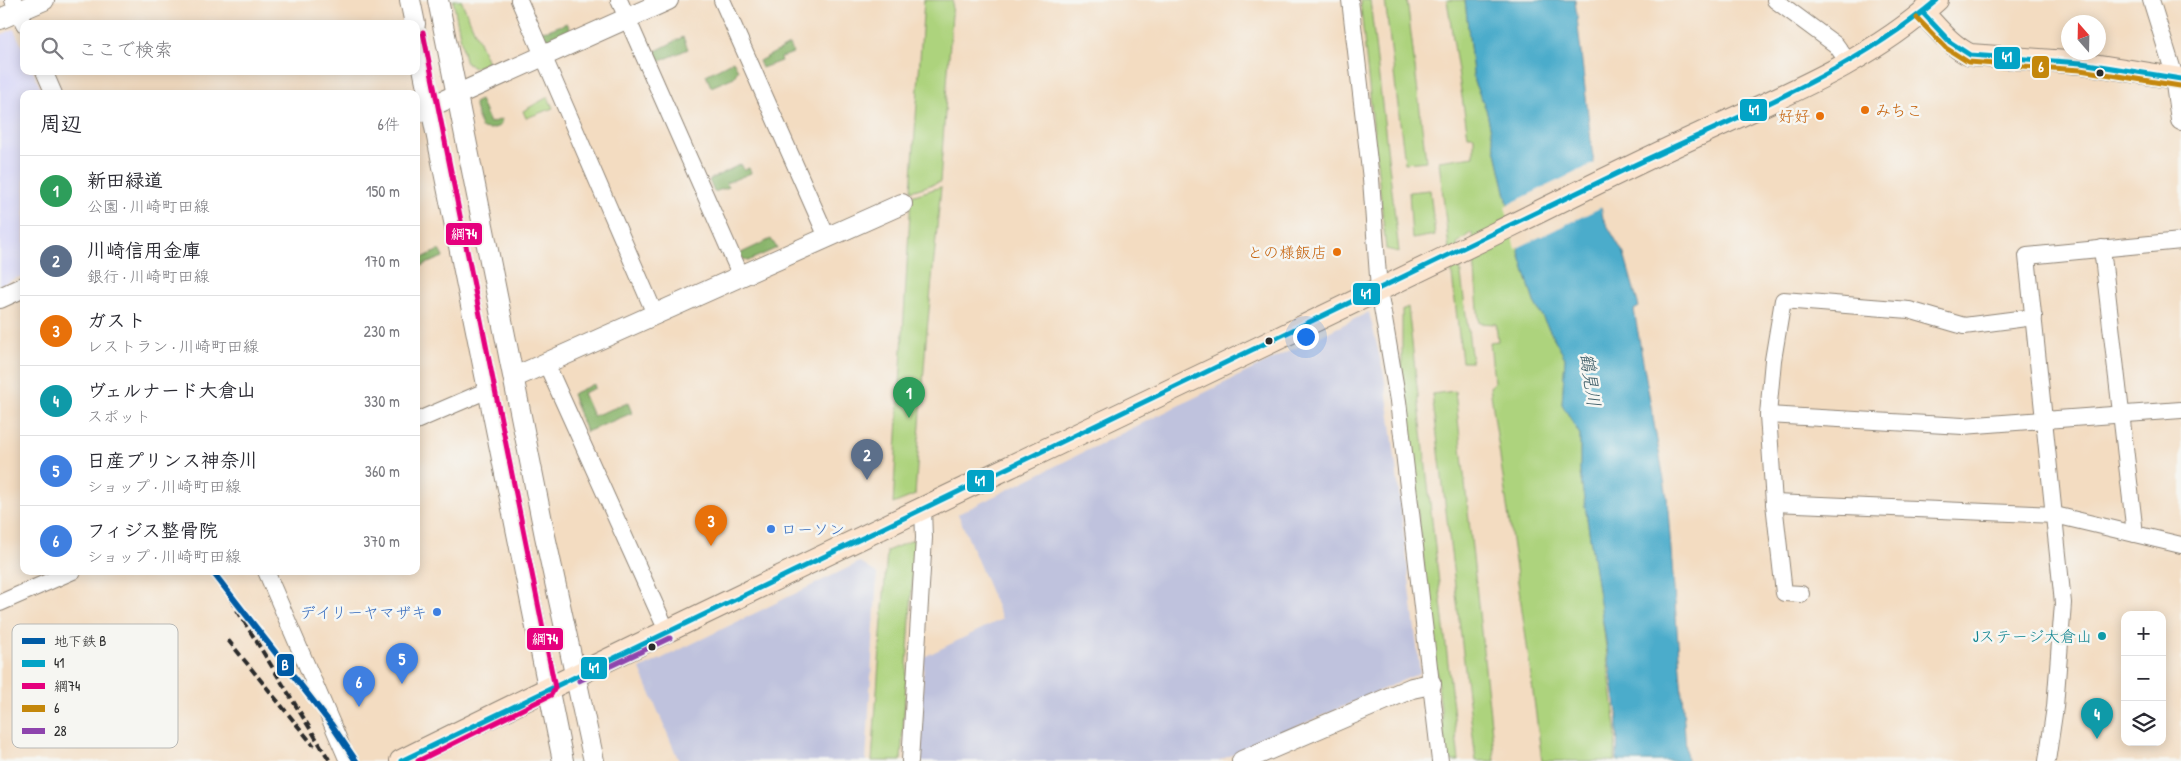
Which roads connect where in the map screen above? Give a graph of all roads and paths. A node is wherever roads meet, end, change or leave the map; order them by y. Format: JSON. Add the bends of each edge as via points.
{"nodes":[{"id":1,"x":44,"y":0,"type":"edge"},
{"id":2,"x":410,"y":0,"type":"edge"},
{"id":3,"x":438,"y":0,"type":"edge"},
{"id":4,"x":519,"y":0,"type":"edge"},
{"id":5,"x":668,"y":0,"type":"edge"},
{"id":6,"x":722,"y":0,"type":"edge"},
{"id":7,"x":1350,"y":0,"type":"edge"},
{"id":8,"x":1775,"y":0,"type":"edge"},
{"id":9,"x":2151,"y":0,"type":"edge"},
{"id":10,"x":1930,"y":7,"type":"edge"},
{"id":11,"x":623,"y":9,"type":"edge"},
{"id":12,"x":14,"y":14,"type":"edge"},
{"id":13,"x":414,"y":20,"type":"edge"},
{"id":14,"x":543,"y":56,"type":"junction"},
{"id":15,"x":1849,"y":63,"type":"junction"},
{"id":16,"x":46,"y":75,"type":"edge"},
{"id":17,"x":420,"y":75,"type":"edge"},
{"id":18,"x":2178,"y":78,"type":"edge"},
{"id":19,"x":52,"y":90,"type":"edge"},
{"id":20,"x":456,"y":95,"type":"junction"},
{"id":21,"x":423,"y":110,"type":"edge"},
{"id":22,"x":2181,"y":120,"type":"edge"},
{"id":23,"x":902,"y":204,"type":"dead end"},
{"id":24,"x":828,"y":237,"type":"junction"},
{"id":25,"x":2181,"y":241,"type":"edge"},
{"id":26,"x":2102,"y":248,"type":"junction"},
{"id":27,"x":741,"y":276,"type":"junction"},
{"id":28,"x":20,"y":290,"type":"edge"},
{"id":29,"x":1379,"y":290,"type":"junction"},
{"id":30,"x":0,"y":298,"type":"edge"},
{"id":31,"x":655,"y":314,"type":"junction"},
{"id":32,"x":2034,"y":317,"type":"junction"},
{"id":33,"x":546,"y":363,"type":"junction"},
{"id":34,"x":515,"y":377,"type":"junction"},
{"id":35,"x":488,"y":390,"type":"junction"},
{"id":36,"x":2181,"y":410,"type":"edge"},
{"id":37,"x":2121,"y":414,"type":"junction"},
{"id":38,"x":1768,"y":415,"type":"junction"},
{"id":39,"x":420,"y":419,"type":"edge"},
{"id":40,"x":2045,"y":420,"type":"junction"},
{"id":41,"x":1774,"y":503,"type":"junction"},
{"id":42,"x":923,"y":508,"type":"junction"},
{"id":43,"x":2055,"y":515,"type":"junction"},
{"id":44,"x":2135,"y":534,"type":"junction"},
{"id":45,"x":2181,"y":545,"type":"edge"},
{"id":46,"x":64,"y":575,"type":"edge"},
{"id":47,"x":268,"y":575,"type":"edge"},
{"id":48,"x":1801,"y":594,"type":"dead end"},
{"id":49,"x":0,"y":603,"type":"edge"},
{"id":50,"x":667,"y":631,"type":"junction"},
{"id":51,"x":576,"y":674,"type":"junction"},
{"id":52,"x":1431,"y":684,"type":"junction"},
{"id":53,"x":548,"y":688,"type":"junction"},
{"id":54,"x":348,"y":761,"type":"edge"},
{"id":55,"x":401,"y":761,"type":"edge"},
{"id":56,"x":563,"y":761,"type":"edge"},
{"id":57,"x":594,"y":761,"type":"edge"},
{"id":58,"x":910,"y":761,"type":"edge"},
{"id":59,"x":1242,"y":761,"type":"edge"},
{"id":60,"x":1440,"y":761,"type":"edge"},
{"id":61,"x":2048,"y":761,"type":"edge"}],
"edges":[{"from":1,"to":12,"type":"street"},
{"from":2,"to":13,"type":"street"},
{"from":3,"to":20,"type":"street"},
{"from":4,"to":14,"type":"street"},
{"from":5,"to":11,"type":"street"},
{"from":6,"to":24,"type":"street"},
{"from":7,"to":29,"type":"street","via":[[1371,179]]},
{"from":8,"to":15,"type":"street","via":[[1836,45]]},
{"from":9,"to":18,"type":"street"},
{"from":10,"to":15,"type":"main road"},
{"from":10,"to":18,"type":"main road","via":[[1946,38],[1970,55],[2082,62]]},
{"from":11,"to":14,"type":"street"},
{"from":11,"to":27,"type":"street"},
{"from":14,"to":20,"type":"street"},
{"from":14,"to":31,"type":"street"},
{"from":15,"to":29,"type":"main road"},
{"from":16,"to":19,"type":"street"},
{"from":17,"to":21,"type":"street"},
{"from":18,"to":22,"type":"street"},
{"from":20,"to":21,"type":"street"},
{"from":20,"to":34,"type":"street"},
{"from":21,"to":35,"type":"street"},
{"from":23,"to":24,"type":"street"},
{"from":24,"to":27,"type":"street"},
{"from":25,"to":26,"type":"street"},
{"from":26,"to":32,"type":"street","via":[[2027,256]]},
{"from":26,"to":37,"type":"street"},
{"from":27,"to":31,"type":"street"},
{"from":28,"to":30,"type":"street"},
{"from":29,"to":42,"type":"main road"},
{"from":29,"to":52,"type":"street","via":[[1398,402]]},
{"from":31,"to":33,"type":"street"},
{"from":32,"to":38,"type":"street","via":[[1964,326],[1909,310],[1783,300]]},
{"from":32,"to":40,"type":"street"},
{"from":33,"to":34,"type":"street"},
{"from":33,"to":50,"type":"street"},
{"from":34,"to":51,"type":"street","via":[[545,536]]},
{"from":35,"to":39,"type":"street"},
{"from":35,"to":53,"type":"street"},
{"from":36,"to":37,"type":"street"},
{"from":37,"to":40,"type":"street"},
{"from":37,"to":44,"type":"street"},
{"from":38,"to":40,"type":"street","via":[[1962,426]]},
{"from":38,"to":41,"type":"street"},
{"from":40,"to":43,"type":"street"},
{"from":41,"to":43,"type":"street"},
{"from":41,"to":48,"type":"street","via":[[1784,593]]},
{"from":42,"to":50,"type":"main road"},
{"from":42,"to":58,"type":"street","via":[[924,538]]},
{"from":43,"to":44,"type":"street"},
{"from":43,"to":61,"type":"street","via":[[2063,603]]},
{"from":44,"to":45,"type":"street"},
{"from":46,"to":49,"type":"street"},
{"from":47,"to":54,"type":"street"},
{"from":50,"to":51,"type":"main road"},
{"from":51,"to":53,"type":"main road"},
{"from":51,"to":57,"type":"street"},
{"from":52,"to":59,"type":"street","via":[[1412,688]]},
{"from":52,"to":60,"type":"street"},
{"from":53,"to":55,"type":"main road"},
{"from":53,"to":56,"type":"street"}]}
